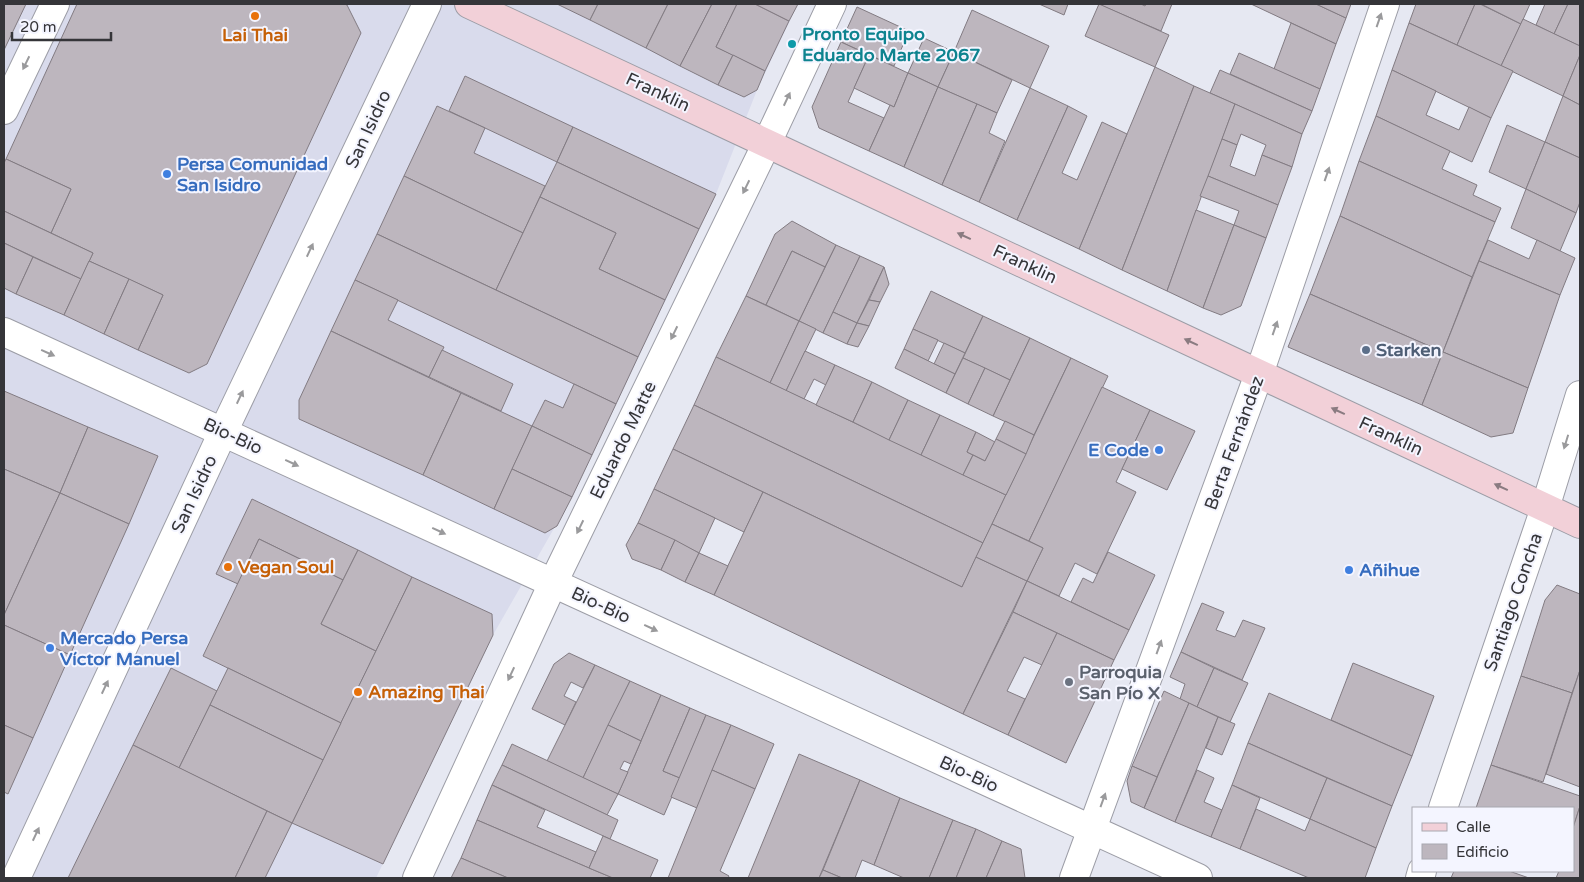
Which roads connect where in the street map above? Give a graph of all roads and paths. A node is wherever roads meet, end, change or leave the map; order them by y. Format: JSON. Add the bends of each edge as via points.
{"nodes":[{"id":1,"x":55,"y":4,"type":"edge"},
{"id":2,"x":428,"y":4,"type":"edge"},
{"id":3,"x":469,"y":4,"type":"edge"},
{"id":4,"x":832,"y":4,"type":"edge"},
{"id":5,"x":1385,"y":4,"type":"edge"},
{"id":6,"x":4,"y":110,"type":"edge"},
{"id":7,"x":767,"y":144,"type":"junction"},
{"id":8,"x":4,"y":332,"type":"edge"},
{"id":9,"x":1259,"y":374,"type":"junction"},
{"id":10,"x":1580,"y":396,"type":"edge"},
{"id":11,"x":223,"y":432,"type":"junction"},
{"id":12,"x":1545,"y":508,"type":"junction"},
{"id":13,"x":1580,"y":524,"type":"edge"},
{"id":14,"x":553,"y":583,"type":"junction"},
{"id":15,"x":1443,"y":807,"type":"edge"},
{"id":16,"x":1092,"y":830,"type":"junction"},
{"id":17,"x":16,"y":878,"type":"edge"},
{"id":18,"x":417,"y":878,"type":"edge"},
{"id":19,"x":1074,"y":878,"type":"edge"},
{"id":20,"x":1198,"y":878,"type":"edge"}],
"edges":[{"from":1,"to":6,"type":"street","one_way":true},
{"from":11,"to":2,"type":"street","name":"San Isidro","one_way":true},
{"from":3,"to":7,"type":"main road","name":"Franklin"},
{"from":7,"to":4,"type":"street","name":"Eduardo Matte","one_way":true},
{"from":9,"to":5,"type":"street","name":"Berta Fernández","one_way":true},
{"from":9,"to":7,"type":"main road","name":"Franklin","one_way":true},
{"from":7,"to":14,"type":"street","name":"Eduardo Matte","one_way":true},
{"from":8,"to":11,"type":"street","name":"Bio-Bio","one_way":true},
{"from":12,"to":9,"type":"main road","name":"Franklin","one_way":true},
{"from":16,"to":9,"type":"street","name":"Berta Fernández","one_way":true},
{"from":10,"to":12,"type":"street","name":"Santiago Concha","one_way":true},
{"from":11,"to":14,"type":"street","name":"Bio-Bio","one_way":true},
{"from":17,"to":11,"type":"street","name":"San Isidro","one_way":true},
{"from":12,"to":13,"type":"main road","name":"Franklin"},
{"from":12,"to":15,"type":"street","name":"Santiago Concha"},
{"from":14,"to":16,"type":"street","name":"Bio-Bio","one_way":true},
{"from":14,"to":18,"type":"street","name":"Eduardo Matte","one_way":true},
{"from":16,"to":19,"type":"street","name":"Berta Fernández"},
{"from":16,"to":20,"type":"street","name":"Bio-Bio"}]}
